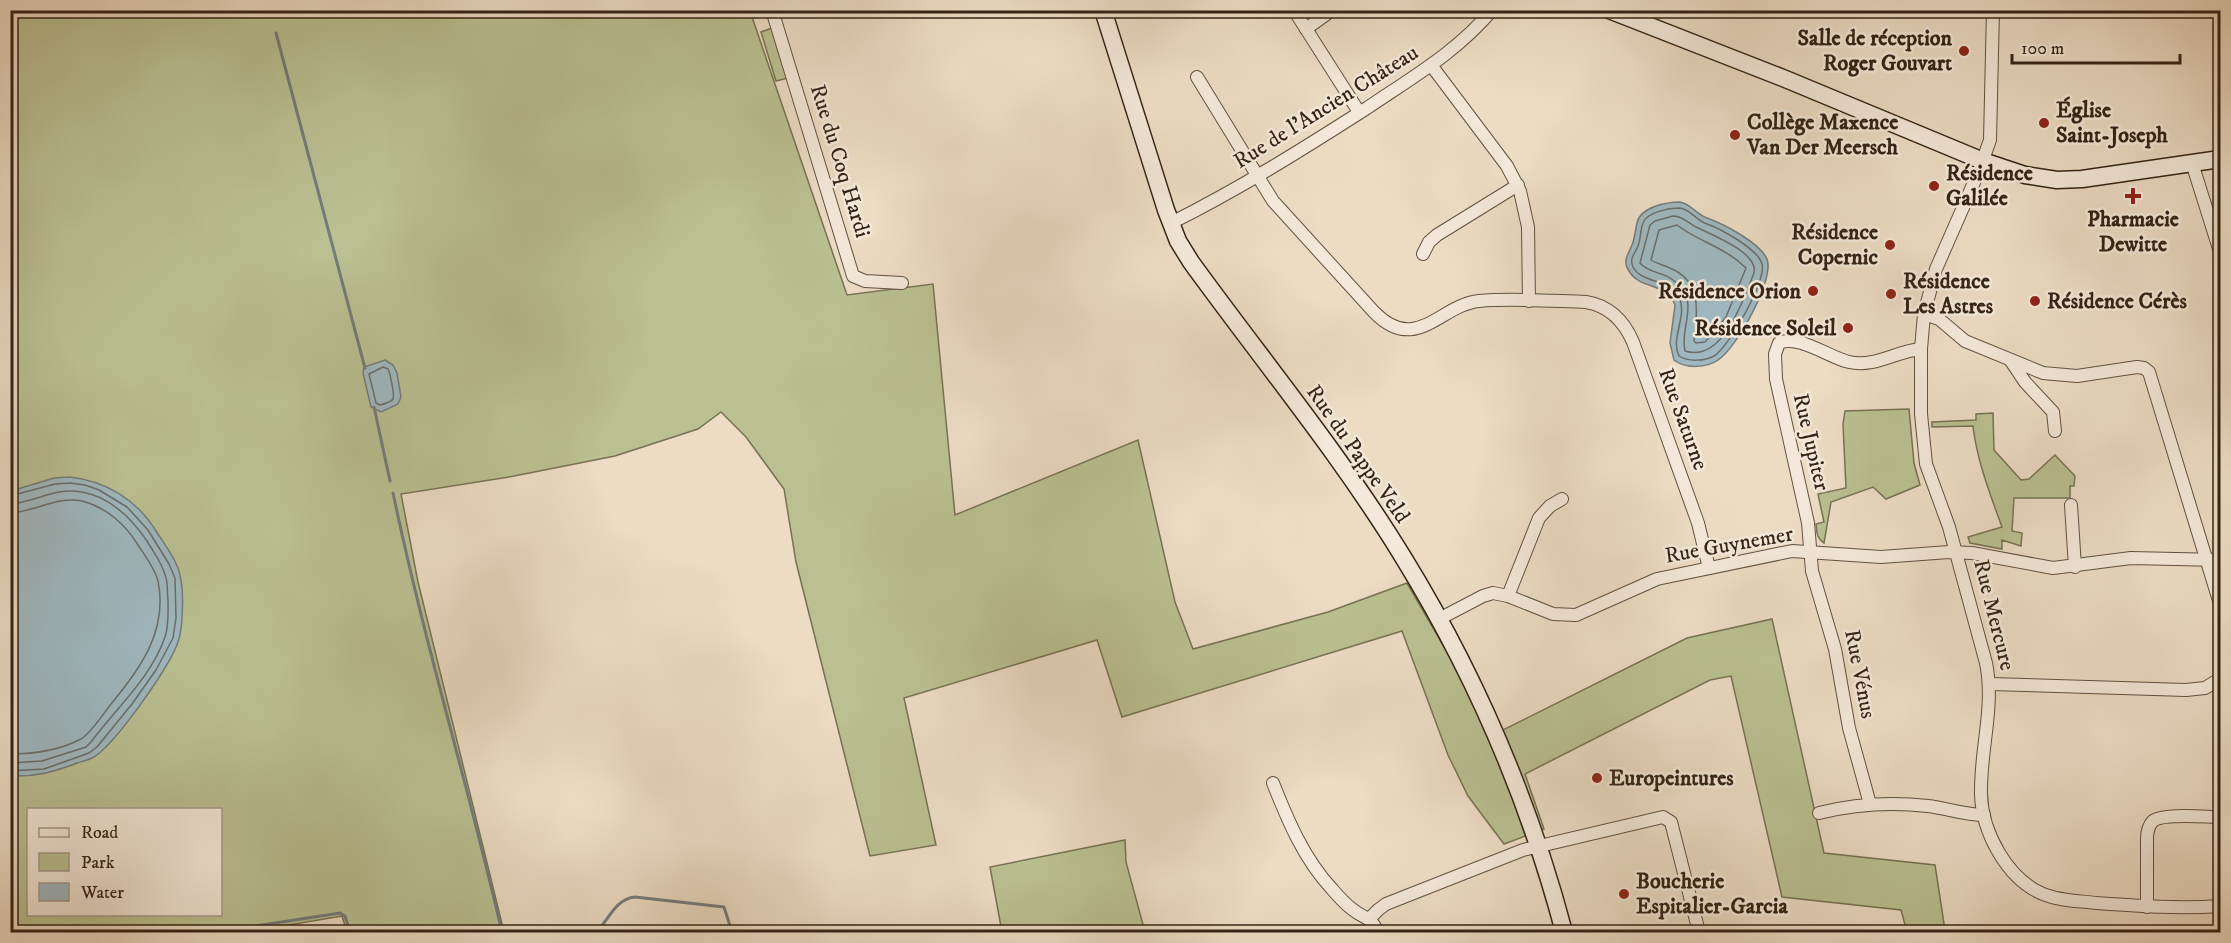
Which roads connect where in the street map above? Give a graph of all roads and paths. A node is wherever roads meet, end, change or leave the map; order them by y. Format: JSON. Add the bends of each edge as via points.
{"nodes":[{"id":1,"x":1103,"y":10,"type":"edge"},
{"id":2,"x":1294,"y":10,"type":"edge"},
{"id":3,"x":1332,"y":10,"type":"edge"},
{"id":4,"x":1492,"y":10,"type":"edge"},
{"id":5,"x":1609,"y":10,"type":"edge"},
{"id":6,"x":1993,"y":10,"type":"edge"},
{"id":7,"x":773,"y":11,"type":"edge"},
{"id":8,"x":1306,"y":29,"type":"junction"},
{"id":9,"x":1431,"y":65,"type":"junction"},
{"id":10,"x":1197,"y":77,"type":"dead end"},
{"id":11,"x":1359,"y":112,"type":"junction"},
{"id":12,"x":2220,"y":159,"type":"edge"},
{"id":13,"x":1983,"y":161,"type":"junction"},
{"id":14,"x":2192,"y":163,"type":"junction"},
{"id":15,"x":1258,"y":176,"type":"junction"},
{"id":16,"x":1518,"y":185,"type":"junction"},
{"id":17,"x":1171,"y":223,"type":"junction"},
{"id":18,"x":2220,"y":252,"type":"edge"},
{"id":19,"x":1423,"y":254,"type":"dead end"},
{"id":20,"x":902,"y":283,"type":"dead end"},
{"id":21,"x":1528,"y":302,"type":"junction"},
{"id":22,"x":1924,"y":314,"type":"junction"},
{"id":23,"x":1921,"y":349,"type":"junction"},
{"id":24,"x":2011,"y":361,"type":"junction"},
{"id":25,"x":2055,"y":431,"type":"dead end"},
{"id":26,"x":1562,"y":500,"type":"dead end"},
{"id":27,"x":2071,"y":505,"type":"dead end"},
{"id":28,"x":1810,"y":552,"type":"junction"},
{"id":29,"x":1956,"y":552,"type":"junction"},
{"id":30,"x":2207,"y":560,"type":"junction"},
{"id":31,"x":2220,"y":560,"type":"edge"},
{"id":32,"x":2075,"y":567,"type":"junction"},
{"id":33,"x":1709,"y":568,"type":"junction"},
{"id":34,"x":1508,"y":596,"type":"junction"},
{"id":35,"x":2220,"y":604,"type":"edge"},
{"id":36,"x":1439,"y":619,"type":"junction"},
{"id":37,"x":2220,"y":679,"type":"edge"},
{"id":38,"x":1990,"y":684,"type":"junction"},
{"id":39,"x":1273,"y":783,"type":"dead end"},
{"id":40,"x":1870,"y":804,"type":"junction"},
{"id":41,"x":1819,"y":813,"type":"dead end"},
{"id":42,"x":1984,"y":815,"type":"junction"},
{"id":43,"x":2220,"y":817,"type":"edge"},
{"id":44,"x":1538,"y":846,"type":"junction"},
{"id":45,"x":2220,"y":906,"type":"edge"},
{"id":46,"x":2147,"y":907,"type":"junction"},
{"id":47,"x":1370,"y":918,"type":"junction"},
{"id":48,"x":1378,"y":933,"type":"edge"},
{"id":49,"x":1564,"y":933,"type":"edge"},
{"id":50,"x":1699,"y":933,"type":"edge"}],
"edges":[{"from":1,"to":17,"type":"street","name":"Rue du Pappe Veld"},
{"from":2,"to":8,"type":"street"},
{"from":3,"to":8,"type":"street"},
{"from":4,"to":9,"type":"street","name":"Rue de l'Ancien Château","via":[[1468,37]]},
{"from":5,"to":13,"type":"street"},
{"from":6,"to":13,"type":"street","name":"Rue Mercure","via":[[1991,128]]},
{"from":7,"to":20,"type":"street","name":"Rue du Coq Hardi","via":[[853,276],[865,281]]},
{"from":8,"to":11,"type":"street"},
{"from":9,"to":11,"type":"street","name":"Rue de l'Ancien Château"},
{"from":9,"to":16,"type":"street"},
{"from":10,"to":15,"type":"street"},
{"from":11,"to":15,"type":"street","name":"Rue de l'Ancien Château"},
{"from":12,"to":14,"type":"street"},
{"from":13,"to":14,"type":"street","via":[[2056,180]]},
{"from":13,"to":22,"type":"street","name":"Rue Mercure","via":[[1940,258]]},
{"from":14,"to":18,"type":"street"},
{"from":15,"to":17,"type":"street","name":"Rue de l'Ancien Château"},
{"from":15,"to":21,"type":"street","via":[[1277,206],[1374,312],[1390,324],[1410,329],[1424,327],[1463,305]]},
{"from":16,"to":19,"type":"street","via":[[1437,235]]},
{"from":16,"to":21,"type":"street","via":[[1528,227]]},
{"from":17,"to":36,"type":"street","name":"Rue du Pappe Veld","via":[[1191,262],[1374,513]]},
{"from":21,"to":33,"type":"street","name":"Rue Saturne","via":[[1592,303],[1615,315],[1630,335],[1698,523]]},
{"from":22,"to":23,"type":"street","name":"Rue Mercure"},
{"from":22,"to":24,"type":"street","via":[[1939,319],[1965,341]]},
{"from":23,"to":28,"type":"street","name":"Rue Jupiter","via":[[1860,363],[1797,342],[1779,343],[1775,354],[1776,379],[1808,523]]},
{"from":23,"to":29,"type":"street","name":"Rue Mercure","via":[[1926,464]]},
{"from":24,"to":25,"type":"street","via":[[2053,412]]},
{"from":24,"to":30,"type":"street","via":[[2063,376],[2137,367],[2149,372]]},
{"from":26,"to":34,"type":"street","via":[[1539,518]]},
{"from":27,"to":32,"type":"street"},
{"from":28,"to":29,"type":"street","name":"Rue Guynemer","via":[[1881,557]]},
{"from":28,"to":33,"type":"street","name":"Rue Guynemer","via":[[1787,552]]},
{"from":28,"to":40,"type":"street","name":"Rue Vénus"},
{"from":29,"to":32,"type":"street","name":"Rue Guynemer","via":[[2037,566]]},
{"from":29,"to":38,"type":"street","name":"Rue Mercure"},
{"from":30,"to":31,"type":"street","name":"Rue Guynemer"},
{"from":30,"to":32,"type":"street","name":"Rue Guynemer","via":[[2116,559]]},
{"from":30,"to":35,"type":"street"},
{"from":33,"to":34,"type":"street","name":"Rue Guynemer","via":[[1657,579],[1572,615],[1549,613]]},
{"from":34,"to":36,"type":"street","name":"Rue Guynemer","via":[[1487,594]]},
{"from":36,"to":44,"type":"street","name":"Rue du Pappe Veld","via":[[1495,731]]},
{"from":37,"to":38,"type":"street","via":[[2193,690]]},
{"from":38,"to":42,"type":"street","name":"Rue Mercure","via":[[1981,788]]},
{"from":39,"to":47,"type":"street","via":[[1293,831],[1312,863],[1348,906]]},
{"from":40,"to":41,"type":"street"},
{"from":40,"to":42,"type":"street","via":[[1924,806]]},
{"from":42,"to":46,"type":"street","name":"Rue Mercure","via":[[2007,865],[2040,892],[2069,900]]},
{"from":43,"to":46,"type":"street","via":[[2163,818],[2152,823],[2147,839]]},
{"from":44,"to":47,"type":"street","via":[[1386,904]]},
{"from":44,"to":49,"type":"street","name":"Rue du Pappe Veld"},
{"from":44,"to":50,"type":"street","via":[[1666,818],[1671,822]]},
{"from":45,"to":46,"type":"street","name":"Rue Mercure"},
{"from":47,"to":48,"type":"street"}]}
